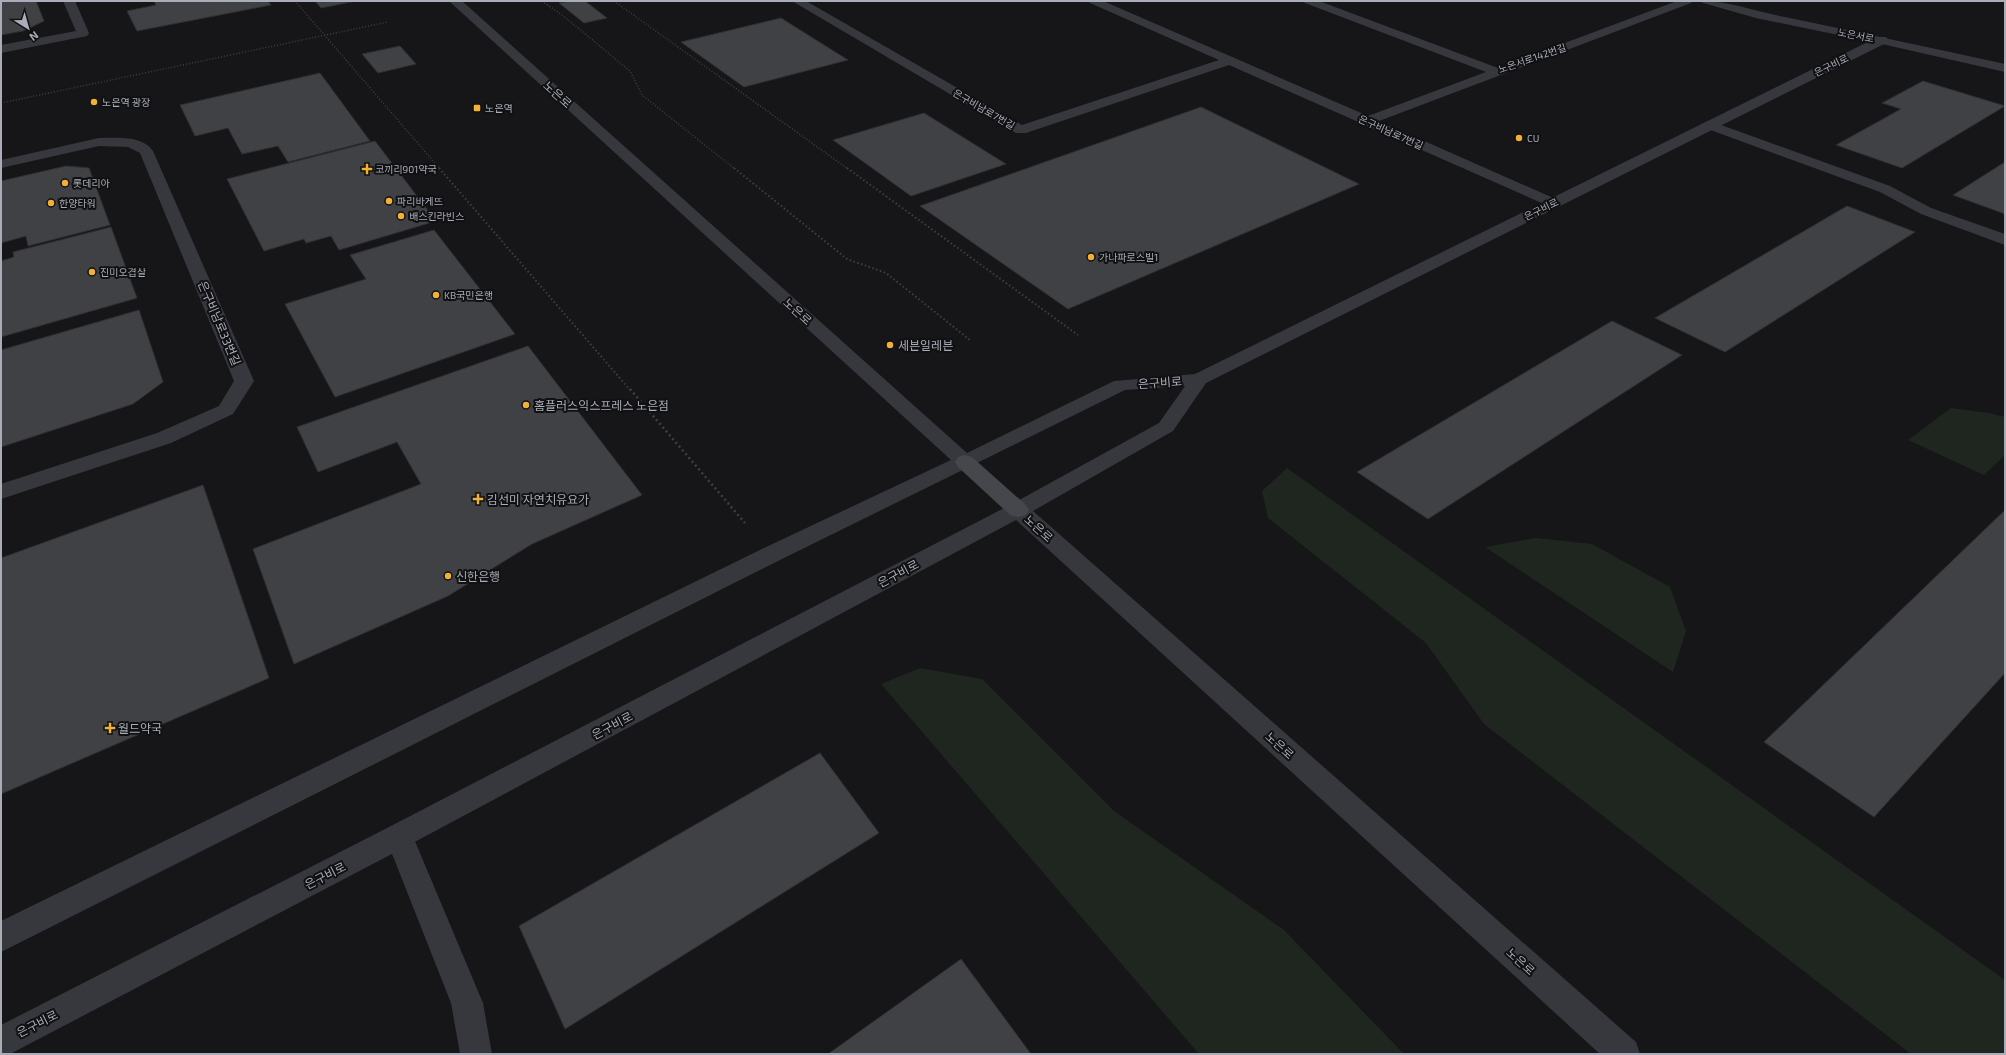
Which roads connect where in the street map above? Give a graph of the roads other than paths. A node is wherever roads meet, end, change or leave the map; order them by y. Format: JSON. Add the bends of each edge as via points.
{"nodes":[{"id":1,"x":70,"y":1,"type":"edge"},
{"id":2,"x":455,"y":1,"type":"edge"},
{"id":3,"x":798,"y":1,"type":"edge"},
{"id":4,"x":1094,"y":1,"type":"edge"},
{"id":5,"x":1309,"y":1,"type":"edge"},
{"id":6,"x":1687,"y":1,"type":"edge"},
{"id":7,"x":1707,"y":1,"type":"edge"},
{"id":8,"x":1882,"y":40,"type":"junction"},
{"id":9,"x":1,"y":49,"type":"edge"},
{"id":10,"x":1229,"y":60,"type":"junction"},
{"id":11,"x":2005,"y":68,"type":"edge"},
{"id":12,"x":1497,"y":72,"type":"junction"},
{"id":13,"x":1368,"y":121,"type":"junction"},
{"id":14,"x":1710,"y":125,"type":"junction"},
{"id":15,"x":1,"y":164,"type":"edge"},
{"id":16,"x":1553,"y":203,"type":"junction"},
{"id":17,"x":2005,"y":240,"type":"edge"},
{"id":18,"x":1199,"y":379,"type":"junction"},
{"id":19,"x":964,"y":462,"type":"junction"},
{"id":20,"x":1,"y":492,"type":"edge"},
{"id":21,"x":1018,"y":510,"type":"junction"},
{"id":22,"x":400,"y":836,"type":"junction"},
{"id":23,"x":1,"y":937,"type":"edge"},
{"id":24,"x":1,"y":1042,"type":"edge"},
{"id":25,"x":476,"y":1054,"type":"edge"},
{"id":26,"x":1624,"y":1054,"type":"edge"}],
"edges":[{"from":1,"to":9,"type":"street","via":[[83,33]]},
{"from":2,"to":19,"type":"street","name":"노은로"},
{"from":3,"to":10,"type":"street","name":"은구비남로7번길","via":[[1021,130]]},
{"from":4,"to":10,"type":"street","name":"은구비남로7번길"},
{"from":5,"to":12,"type":"street","name":"노은서로142번길"},
{"from":6,"to":12,"type":"street","name":"노은서로142번길"},
{"from":7,"to":8,"type":"street","name":"노은서로","via":[[1756,15]]},
{"from":8,"to":11,"type":"street","name":"노은서로"},
{"from":8,"to":14,"type":"street","name":"은구비로"},
{"from":10,"to":13,"type":"street","name":"은구비남로7번길"},
{"from":12,"to":13,"type":"street"},
{"from":13,"to":16,"type":"street","name":"은구비남로7번길"},
{"from":14,"to":16,"type":"street","name":"은구비로"},
{"from":14,"to":17,"type":"street","via":[[1885,189],[1926,211]]},
{"from":15,"to":20,"type":"street","name":"은구비남로33번길","via":[[99,142],[131,143],[146,151],[244,381],[226,410],[164,438]]},
{"from":16,"to":18,"type":"street","name":"은구비로"},
{"from":18,"to":19,"type":"street","name":"은구비로","via":[[1121,385]]},
{"from":18,"to":21,"type":"street","name":"은구비로","via":[[1166,427]]},
{"from":19,"to":21,"type":"main road","name":"노은로"},
{"from":19,"to":23,"type":"street","name":"은구비로","via":[[772,554]]},
{"from":21,"to":22,"type":"street","name":"은구비로"},
{"from":21,"to":26,"type":"street","name":"노은로"},
{"from":22,"to":24,"type":"street","name":"은구비로"},
{"from":22,"to":25,"type":"street","via":[[468,1003]]}]}
